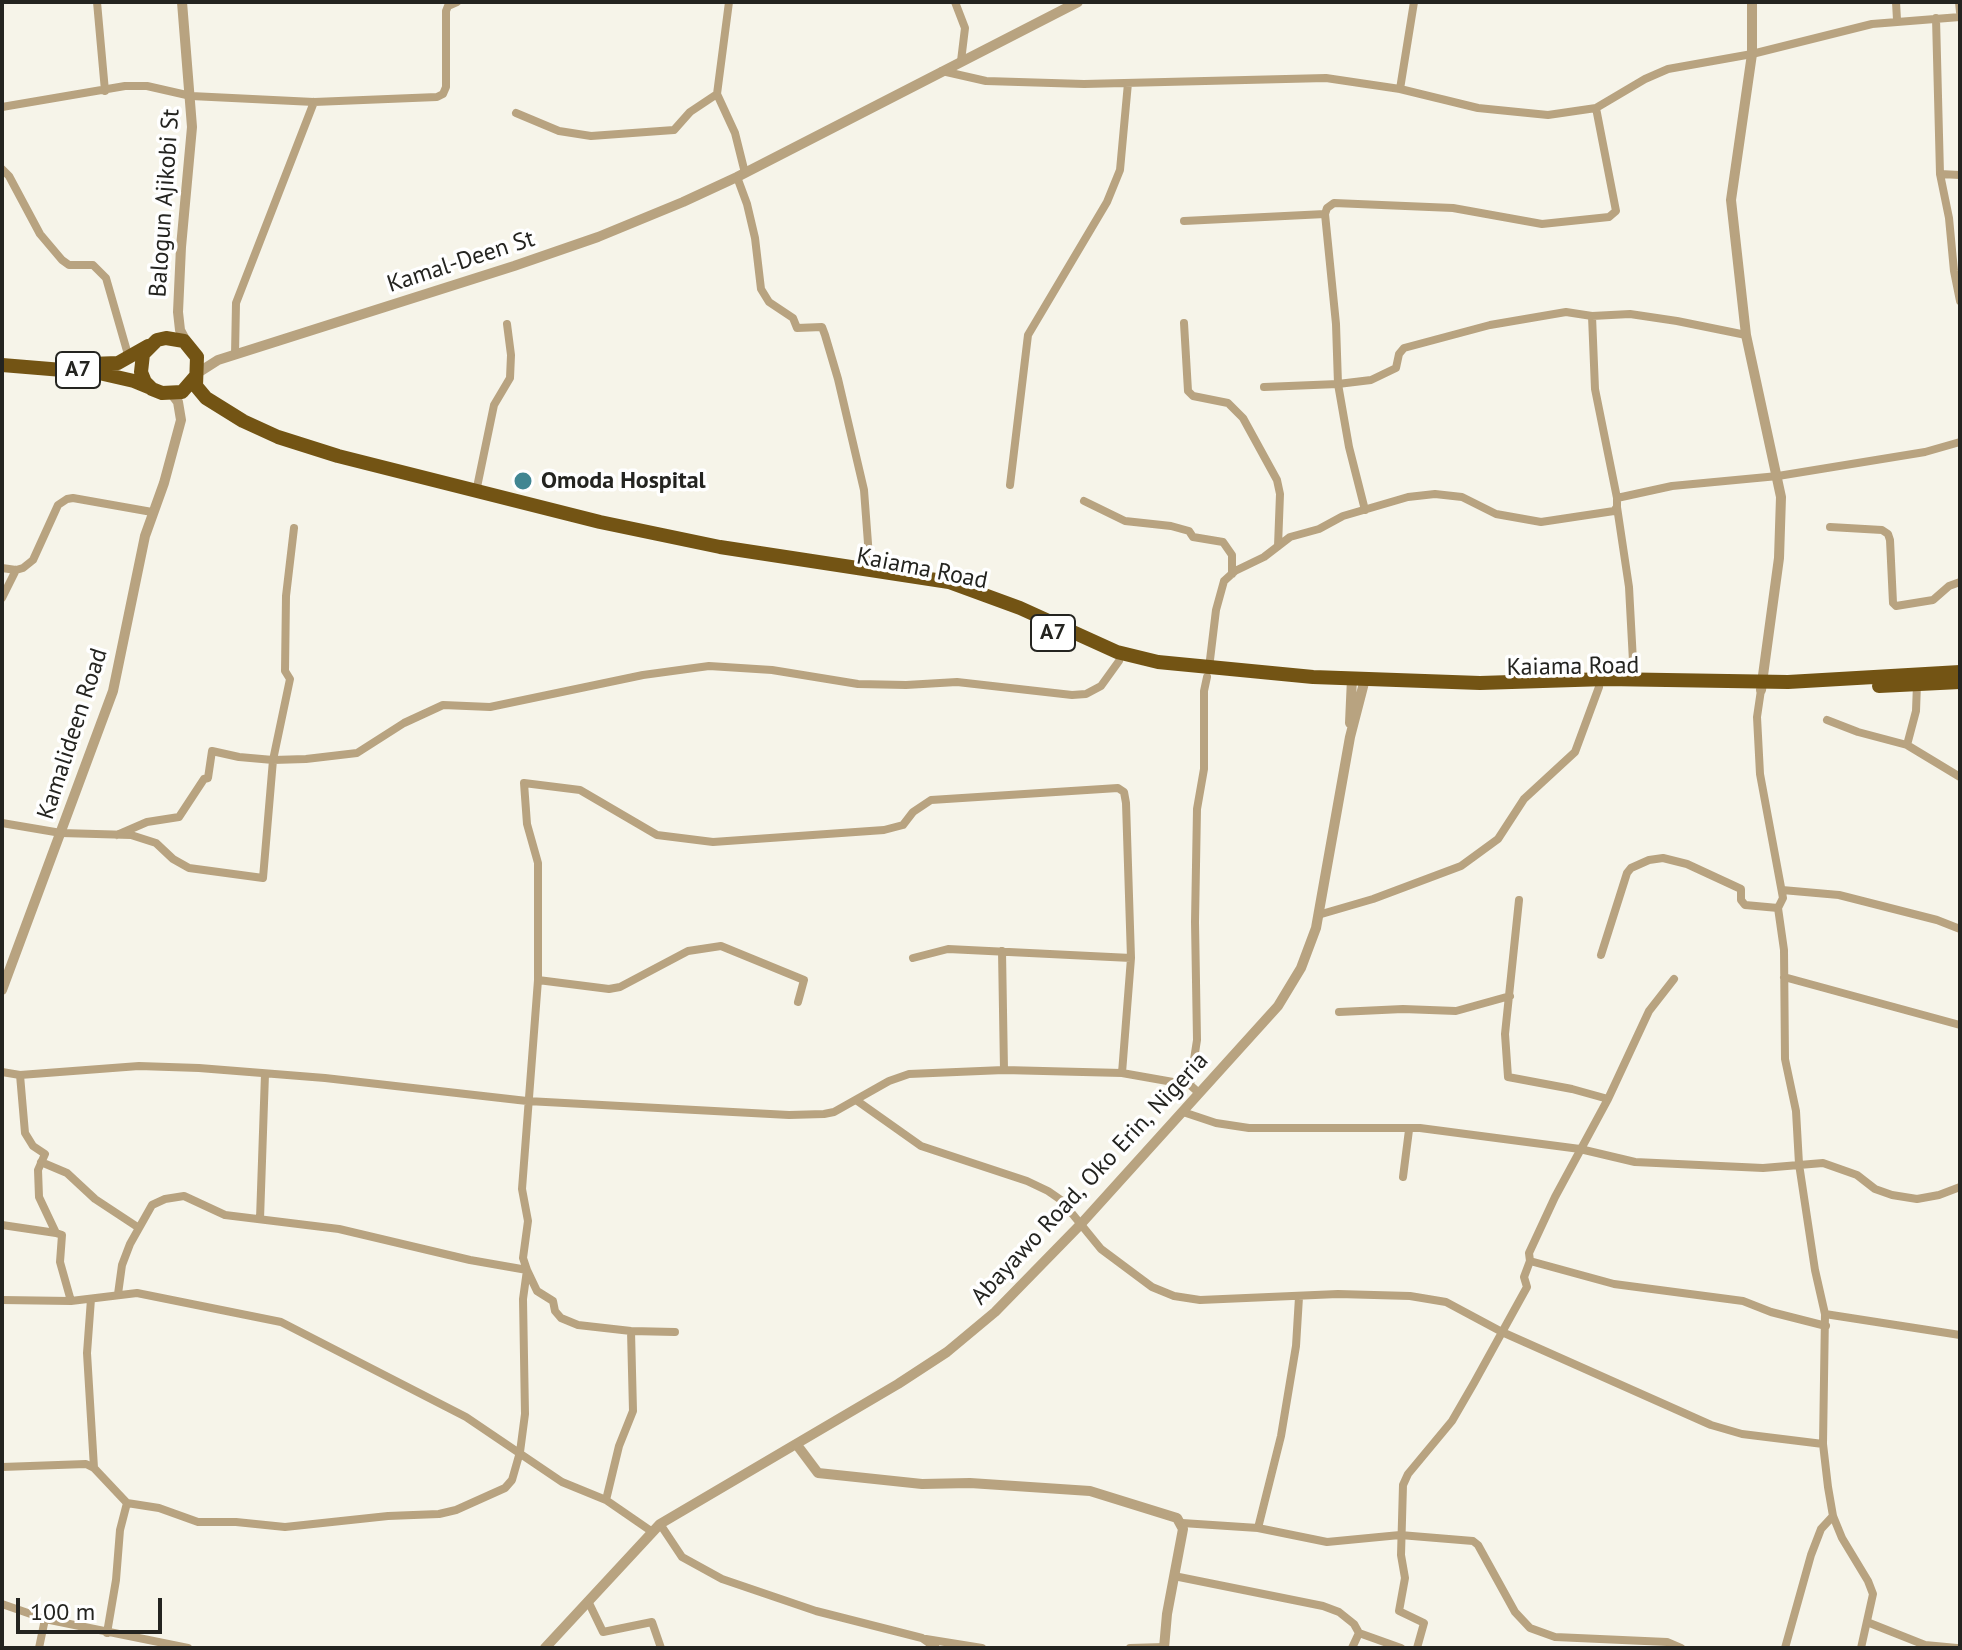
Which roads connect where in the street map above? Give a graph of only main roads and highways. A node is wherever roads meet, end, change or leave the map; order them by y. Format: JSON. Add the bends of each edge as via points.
{"nodes":[{"id":1,"x":155,"y":343,"type":"junction"},
{"id":2,"x":2,"y":358,"type":"edge"},
{"id":3,"x":2,"y":365,"type":"edge"},
{"id":4,"x":196,"y":376,"type":"junction"},
{"id":5,"x":152,"y":389,"type":"junction"},
{"id":6,"x":175,"y":394,"type":"junction"},
{"id":7,"x":1208,"y":672,"type":"junction"},
{"id":8,"x":1960,"y":672,"type":"edge"},
{"id":9,"x":1358,"y":682,"type":"junction"},
{"id":10,"x":1960,"y":682,"type":"edge"},
{"id":11,"x":1761,"y":686,"type":"junction"}],
"edges":[{"from":1,"to":2,"type":"highway","number":"A7","via":[[118,363]]},
{"from":1,"to":4,"type":"highway","via":[[175,338],[191,349]]},
{"from":1,"to":5,"type":"highway","via":[[141,363]]},
{"from":3,"to":5,"type":"highway","number":"A7","via":[[99,373]]},
{"from":4,"to":6,"type":"highway"},
{"from":4,"to":7,"type":"highway","name":"Kaiama Road","number":"A7","via":[[196,386],[206,398],[243,421],[351,460],[720,547],[965,586],[1127,655]]},
{"from":5,"to":6,"type":"highway"},
{"from":6,"to":7,"type":"highway","name":"Kaiama Road","number":"A7","via":[[265,440],[334,463],[639,539],[959,593],[1119,661],[1149,669]]},
{"from":7,"to":9,"type":"highway","name":"Kaiama Road","number":"A7"},
{"from":8,"to":11,"type":"highway","name":"Kaiama Road","number":"A7"},
{"from":9,"to":11,"type":"highway","name":"Kaiama Road","number":"A7","via":[[1634,680]]},
{"from":9,"to":11,"type":"highway","name":"Kaiama Road","number":"A7","via":[[1518,691]]},
{"from":10,"to":11,"type":"highway","name":"Kaiama Road","number":"A7"}]}
